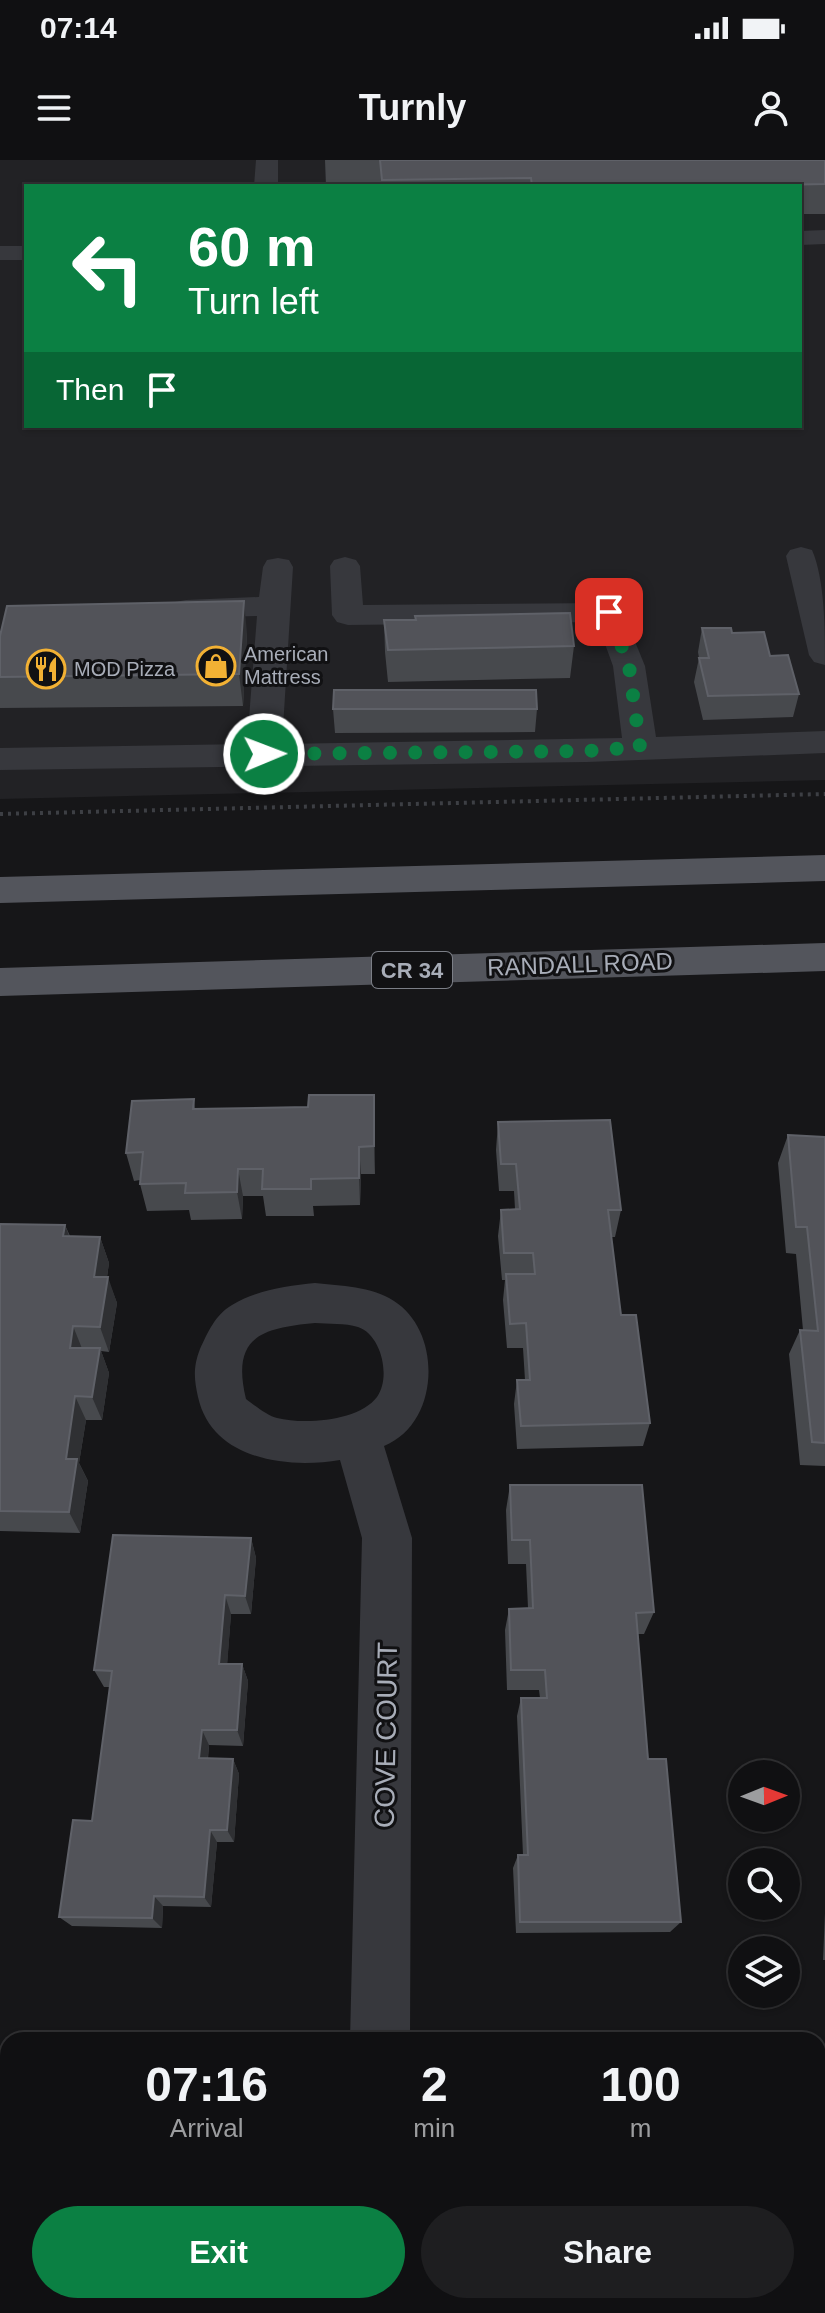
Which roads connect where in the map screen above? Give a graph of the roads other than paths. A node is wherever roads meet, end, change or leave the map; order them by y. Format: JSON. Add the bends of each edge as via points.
{"nodes":[{"id":1,"x":267,"y":160,"type":"edge"},
{"id":2,"x":266,"y":184,"type":"edge"},
{"id":3,"x":825,"y":237,"type":"edge"},
{"id":4,"x":802,"y":238,"type":"edge"},
{"id":5,"x":0,"y":253,"type":"edge"},
{"id":6,"x":24,"y":253,"type":"edge"},
{"id":7,"x":801,"y":556,"type":"dead end"},
{"id":8,"x":345,"y":566,"type":"dead end"},
{"id":9,"x":278,"y":567,"type":"dead end"},
{"id":10,"x":273,"y":606,"type":"junction"},
{"id":11,"x":151,"y":609,"type":"edge"},
{"id":12,"x":825,"y":655,"type":"edge"},
{"id":13,"x":825,"y":742,"type":"edge"},
{"id":14,"x":640,"y":747,"type":"junction"},
{"id":15,"x":264,"y":754,"type":"junction"},
{"id":16,"x":0,"y":759,"type":"edge"},
{"id":17,"x":825,"y":868,"type":"edge"},
{"id":18,"x":0,"y":890,"type":"edge"},
{"id":19,"x":825,"y":957,"type":"edge"},
{"id":20,"x":0,"y":982,"type":"edge"},
{"id":21,"x":357,"y":1435,"type":"dead end"},
{"id":22,"x":380,"y":2032,"type":"edge"}],
"edges":[{"from":1,"to":2,"type":"street"},
{"from":3,"to":4,"type":"street"},
{"from":5,"to":6,"type":"street"},
{"from":7,"to":12,"type":"street"},
{"from":8,"to":14,"type":"street","via":[[348,615],[609,612],[629,666]]},
{"from":9,"to":10,"type":"street"},
{"from":10,"to":11,"type":"street"},
{"from":10,"to":15,"type":"street"},
{"from":13,"to":14,"type":"street"},
{"from":14,"to":15,"type":"street"},
{"from":15,"to":16,"type":"street"},
{"from":17,"to":18,"type":"main road"},
{"from":19,"to":20,"type":"main road","name":"RANDALL ROAD","number":"CR 34"},
{"from":21,"to":22,"type":"street","name":"COVE COURT","via":[[387,1538]]}]}
